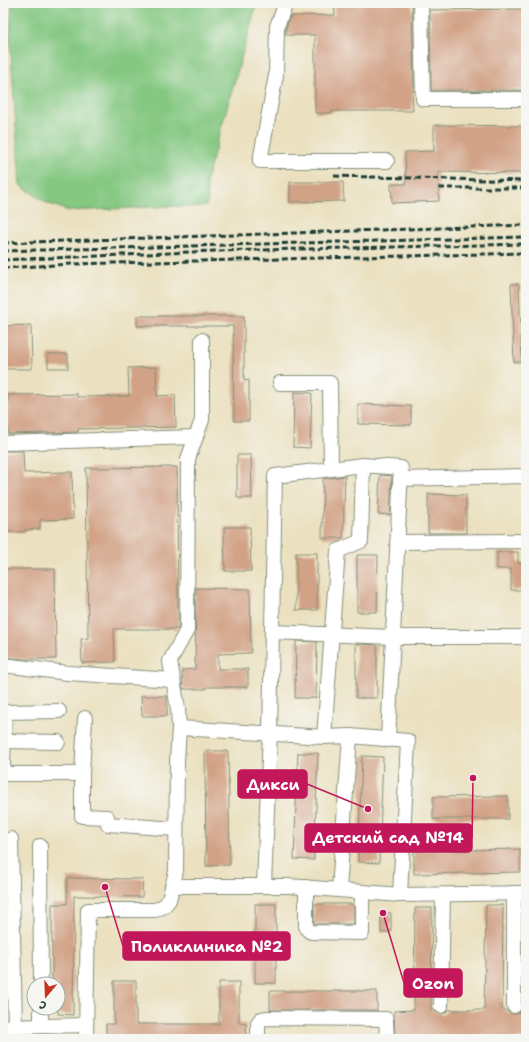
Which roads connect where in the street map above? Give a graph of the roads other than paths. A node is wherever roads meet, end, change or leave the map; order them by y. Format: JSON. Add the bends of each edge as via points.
{"nodes":[{"id":1,"x":286,"y":3,"type":"edge"},
{"id":2,"x":421,"y":3,"type":"edge"},
{"id":3,"x":526,"y":99,"type":"edge"},
{"id":4,"x":387,"y":161,"type":"dead end"},
{"id":5,"x":202,"y":340,"type":"dead end"},
{"id":6,"x":280,"y":383,"type":"dead end"},
{"id":7,"x":196,"y":437,"type":"junction"},
{"id":8,"x":3,"y":443,"type":"edge"},
{"id":9,"x":363,"y":466,"type":"junction"},
{"id":10,"x":331,"y":469,"type":"junction"},
{"id":11,"x":526,"y":476,"type":"edge"},
{"id":12,"x":400,"y":479,"type":"junction"},
{"id":13,"x":526,"y":541,"type":"edge"},
{"id":14,"x":398,"y":542,"type":"junction"},
{"id":15,"x":272,"y":632,"type":"junction"},
{"id":16,"x":332,"y":635,"type":"junction"},
{"id":17,"x":393,"y":637,"type":"junction"},
{"id":18,"x":526,"y":637,"type":"edge"},
{"id":19,"x":3,"y":665,"type":"edge"},
{"id":20,"x":173,"y":680,"type":"junction"},
{"id":21,"x":59,"y":711,"type":"dead end"},
{"id":22,"x":85,"y":718,"type":"dead end"},
{"id":23,"x":179,"y":728,"type":"junction"},
{"id":24,"x":270,"y":734,"type":"junction"},
{"id":25,"x":324,"y":736,"type":"junction"},
{"id":26,"x":350,"y":736,"type":"junction"},
{"id":27,"x":388,"y":740,"type":"junction"},
{"id":28,"x":4,"y":741,"type":"edge"},
{"id":29,"x":58,"y":742,"type":"dead end"},
{"id":30,"x":3,"y":762,"type":"edge"},
{"id":31,"x":82,"y":774,"type":"junction"},
{"id":32,"x":176,"y":828,"type":"junction"},
{"id":33,"x":11,"y":839,"type":"dead end"},
{"id":34,"x":40,"y":846,"type":"dead end"},
{"id":35,"x":172,"y":886,"type":"junction"},
{"id":36,"x":264,"y":886,"type":"junction"},
{"id":37,"x":306,"y":887,"type":"junction"},
{"id":38,"x":339,"y":890,"type":"junction"},
{"id":39,"x":362,"y":892,"type":"junction"},
{"id":40,"x":520,"y":893,"type":"edge"},
{"id":41,"x":400,"y":895,"type":"junction"},
{"id":42,"x":443,"y":895,"type":"junction"},
{"id":43,"x":40,"y":976,"type":"edge"},
{"id":44,"x":441,"y":1006,"type":"dead end"},
{"id":45,"x":514,"y":1006,"type":"dead end"},
{"id":46,"x":41,"y":1016,"type":"edge"},
{"id":47,"x":41,"y":1026,"type":"junction"},
{"id":48,"x":9,"y":1027,"type":"edge"},
{"id":49,"x":86,"y":1032,"type":"edge"},
{"id":50,"x":258,"y":1039,"type":"edge"},
{"id":51,"x":387,"y":1039,"type":"edge"}],
"edges":[{"from":1,"to":4,"type":"street","via":[[277,26],[276,75],[260,160]]},
{"from":2,"to":3,"type":"street","via":[[423,99]]},
{"from":5,"to":7,"type":"street","via":[[202,420]]},
{"from":6,"to":10,"type":"street","via":[[330,383]]},
{"from":7,"to":8,"type":"street"},
{"from":7,"to":20,"type":"street","via":[[188,459],[187,630],[170,661]]},
{"from":9,"to":10,"type":"street"},
{"from":9,"to":12,"type":"street","via":[[401,468]]},
{"from":9,"to":16,"type":"street","via":[[361,541],[338,551]]},
{"from":10,"to":15,"type":"street","via":[[275,476]]},
{"from":11,"to":12,"type":"street"},
{"from":12,"to":14,"type":"street"},
{"from":13,"to":14,"type":"street"},
{"from":14,"to":17,"type":"street"},
{"from":15,"to":16,"type":"street"},
{"from":15,"to":24,"type":"street"},
{"from":16,"to":17,"type":"street"},
{"from":16,"to":25,"type":"street"},
{"from":17,"to":18,"type":"street"},
{"from":17,"to":27,"type":"street"},
{"from":19,"to":20,"type":"street","via":[[68,673]]},
{"from":20,"to":23,"type":"street"},
{"from":21,"to":28,"type":"street","via":[[5,712]]},
{"from":22,"to":31,"type":"street"},
{"from":23,"to":24,"type":"street"},
{"from":23,"to":32,"type":"street","via":[[176,761]]},
{"from":24,"to":25,"type":"street"},
{"from":24,"to":36,"type":"street"},
{"from":25,"to":26,"type":"street"},
{"from":26,"to":27,"type":"street"},
{"from":26,"to":38,"type":"street"},
{"from":27,"to":41,"type":"street","via":[[408,741]]},
{"from":28,"to":29,"type":"street"},
{"from":28,"to":30,"type":"street"},
{"from":30,"to":31,"type":"street","via":[[4,774]]},
{"from":31,"to":32,"type":"street","via":[[82,816],[107,816],[108,824]]},
{"from":32,"to":35,"type":"street","via":[[176,871]]},
{"from":33,"to":48,"type":"street"},
{"from":34,"to":43,"type":"street"},
{"from":35,"to":36,"type":"street"},
{"from":35,"to":49,"type":"street","via":[[169,900],[155,910],[88,910]]},
{"from":36,"to":37,"type":"street"},
{"from":37,"to":38,"type":"street"},
{"from":37,"to":39,"type":"street","via":[[306,926],[311,932],[362,933]]},
{"from":38,"to":39,"type":"street"},
{"from":39,"to":41,"type":"street"},
{"from":40,"to":42,"type":"street"},
{"from":40,"to":45,"type":"street"},
{"from":41,"to":42,"type":"street"},
{"from":42,"to":44,"type":"street"},
{"from":46,"to":47,"type":"street"},
{"from":47,"to":48,"type":"street"},
{"from":47,"to":49,"type":"street"},
{"from":50,"to":51,"type":"street","via":[[258,1023],[261,1019],[274,1018],[386,1019]]}]}
